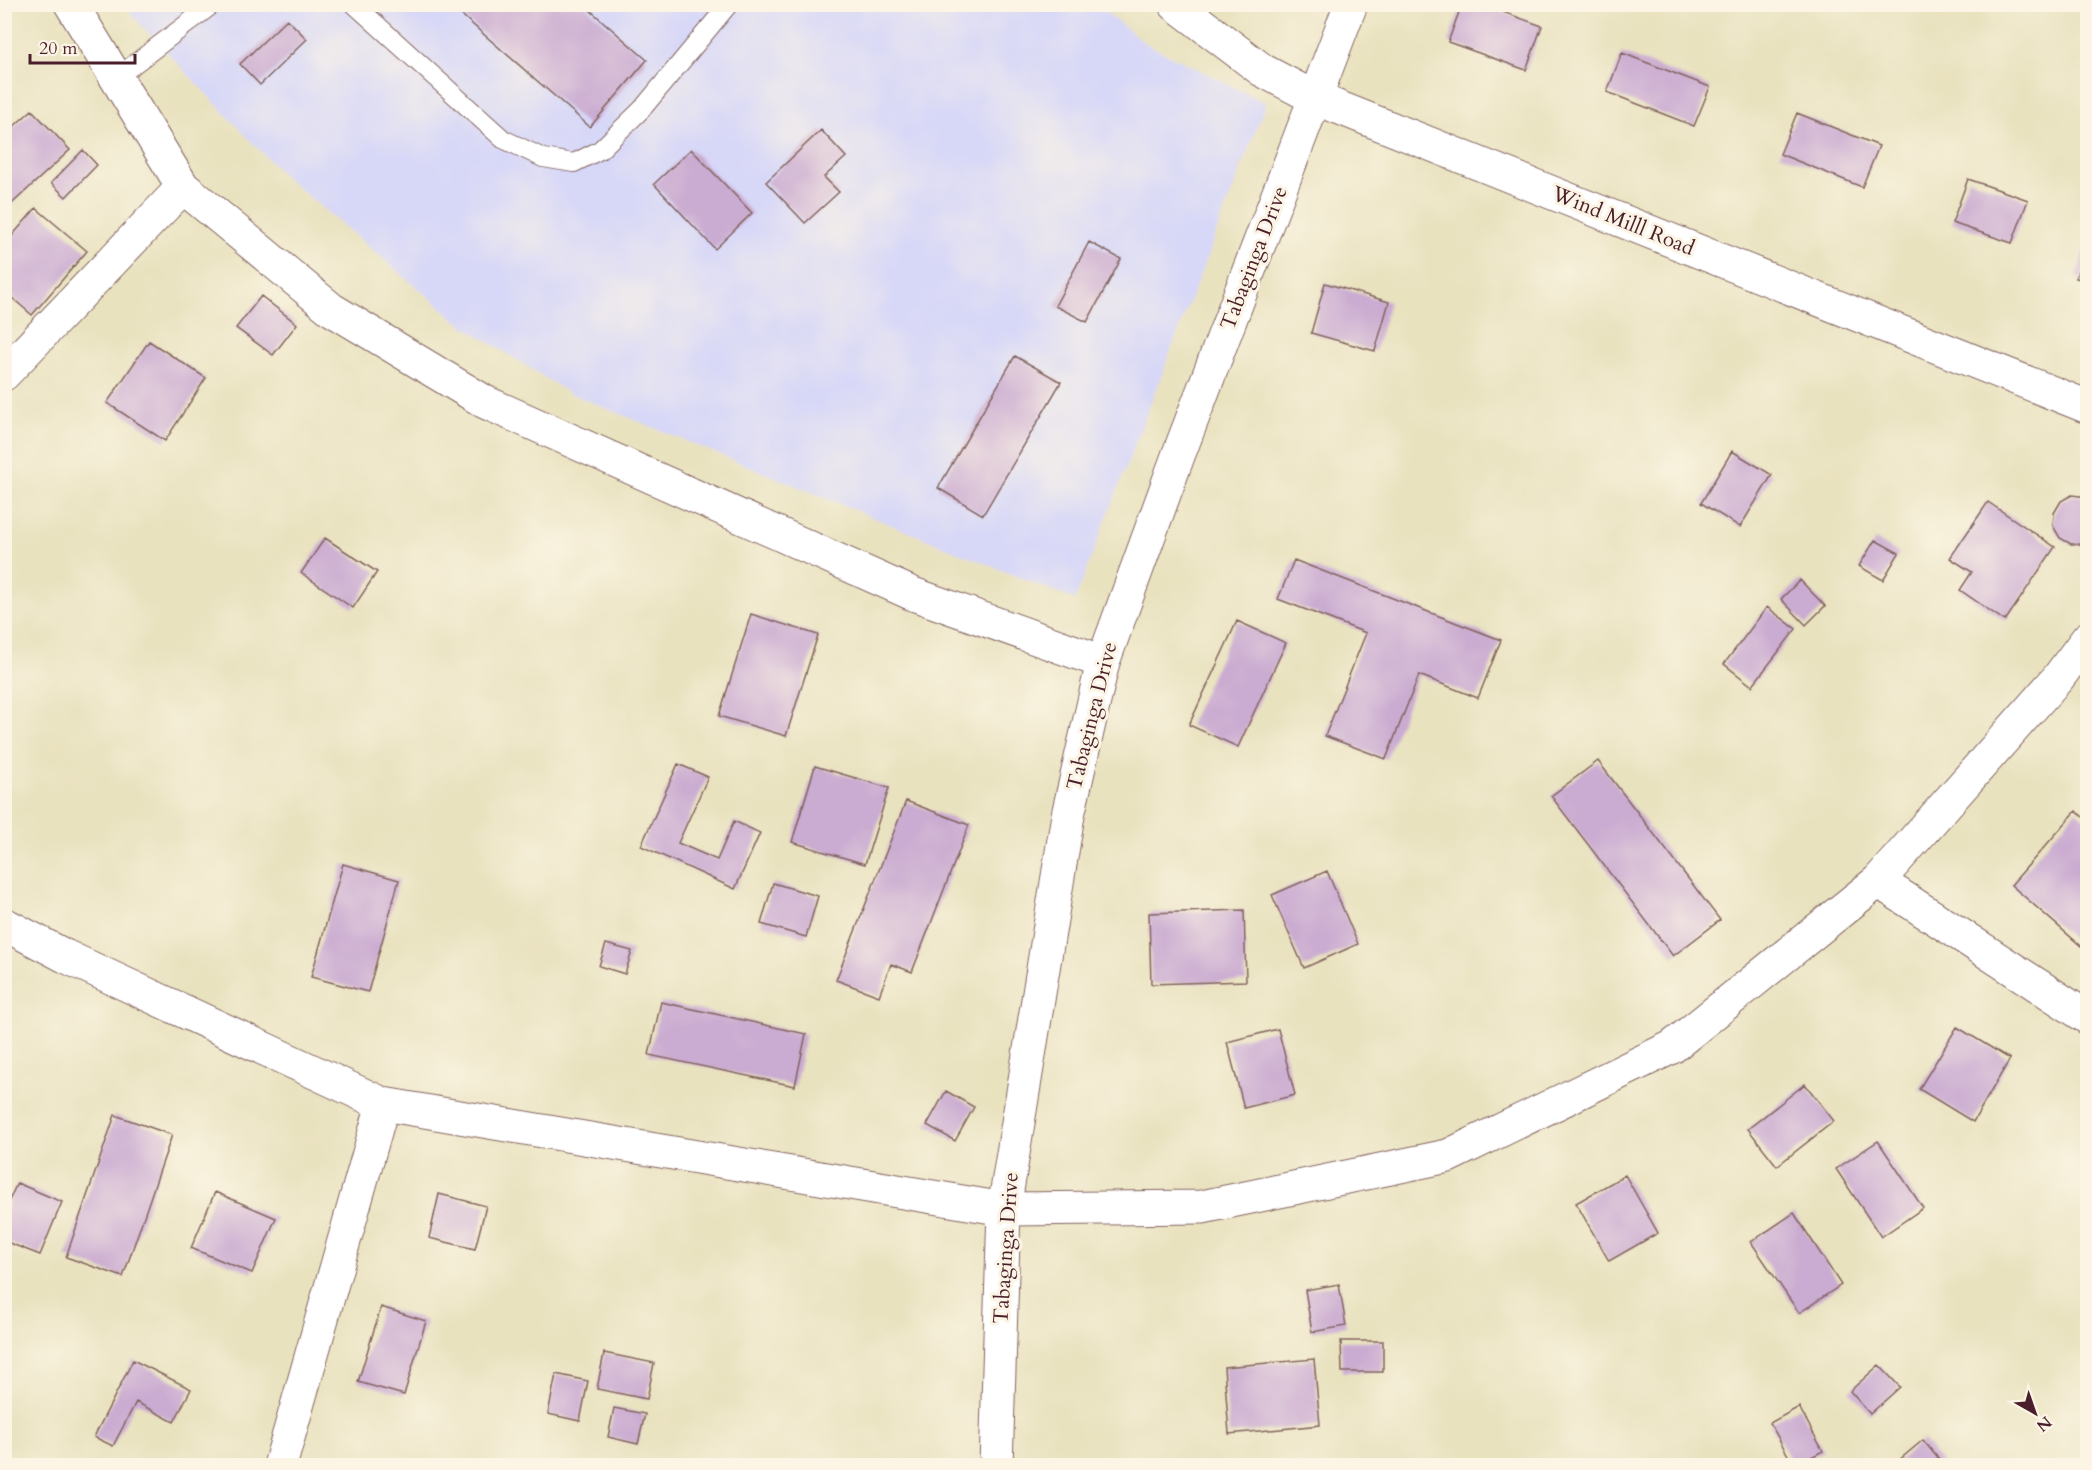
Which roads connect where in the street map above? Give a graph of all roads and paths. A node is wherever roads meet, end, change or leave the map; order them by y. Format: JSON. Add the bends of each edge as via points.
{"nodes":[{"id":1,"x":71,"y":4,"type":"edge"},
{"id":2,"x":213,"y":4,"type":"edge"},
{"id":3,"x":354,"y":4,"type":"edge"},
{"id":4,"x":729,"y":4,"type":"edge"},
{"id":5,"x":1175,"y":4,"type":"edge"},
{"id":6,"x":1351,"y":4,"type":"edge"},
{"id":7,"x":116,"y":78,"type":"junction"},
{"id":8,"x":1315,"y":98,"type":"junction"},
{"id":9,"x":183,"y":187,"type":"junction"},
{"id":10,"x":4,"y":374,"type":"edge"},
{"id":11,"x":2088,"y":406,"type":"edge"},
{"id":12,"x":2088,"y":638,"type":"edge"},
{"id":13,"x":1103,"y":662,"type":"junction"},
{"id":14,"x":1878,"y":881,"type":"junction"},
{"id":15,"x":4,"y":924,"type":"edge"},
{"id":16,"x":2088,"y":1018,"type":"edge"},
{"id":17,"x":383,"y":1104,"type":"junction"},
{"id":18,"x":1004,"y":1209,"type":"junction"},
{"id":19,"x":280,"y":1466,"type":"edge"},
{"id":20,"x":996,"y":1466,"type":"edge"}],
"edges":[{"from":1,"to":7,"type":"street"},
{"from":2,"to":7,"type":"lane"},
{"from":3,"to":4,"type":"lane","via":[[503,139],[543,158],[574,163],[600,150],[642,109]]},
{"from":5,"to":8,"type":"street","name":"Wind Milll Road","via":[[1262,70]]},
{"from":6,"to":8,"type":"street","name":"Tabaginga Drive"},
{"from":7,"to":9,"type":"street"},
{"from":8,"to":11,"type":"street","name":"Wind Milll Road"},
{"from":8,"to":13,"type":"street","name":"Tabaginga Drive"},
{"from":9,"to":10,"type":"street"},
{"from":9,"to":13,"type":"street","via":[[331,309],[485,402],[913,594]]},
{"from":12,"to":14,"type":"street","via":[[2058,678]]},
{"from":13,"to":18,"type":"street","name":"Tabaginga Drive","via":[[1068,815]]},
{"from":14,"to":16,"type":"street"},
{"from":14,"to":18,"type":"street","via":[[1672,1047],[1448,1155],[1202,1207]]},
{"from":15,"to":17,"type":"street"},
{"from":17,"to":18,"type":"street"},
{"from":17,"to":19,"type":"street"},
{"from":18,"to":20,"type":"street","name":"Tabaginga Drive"}]}
